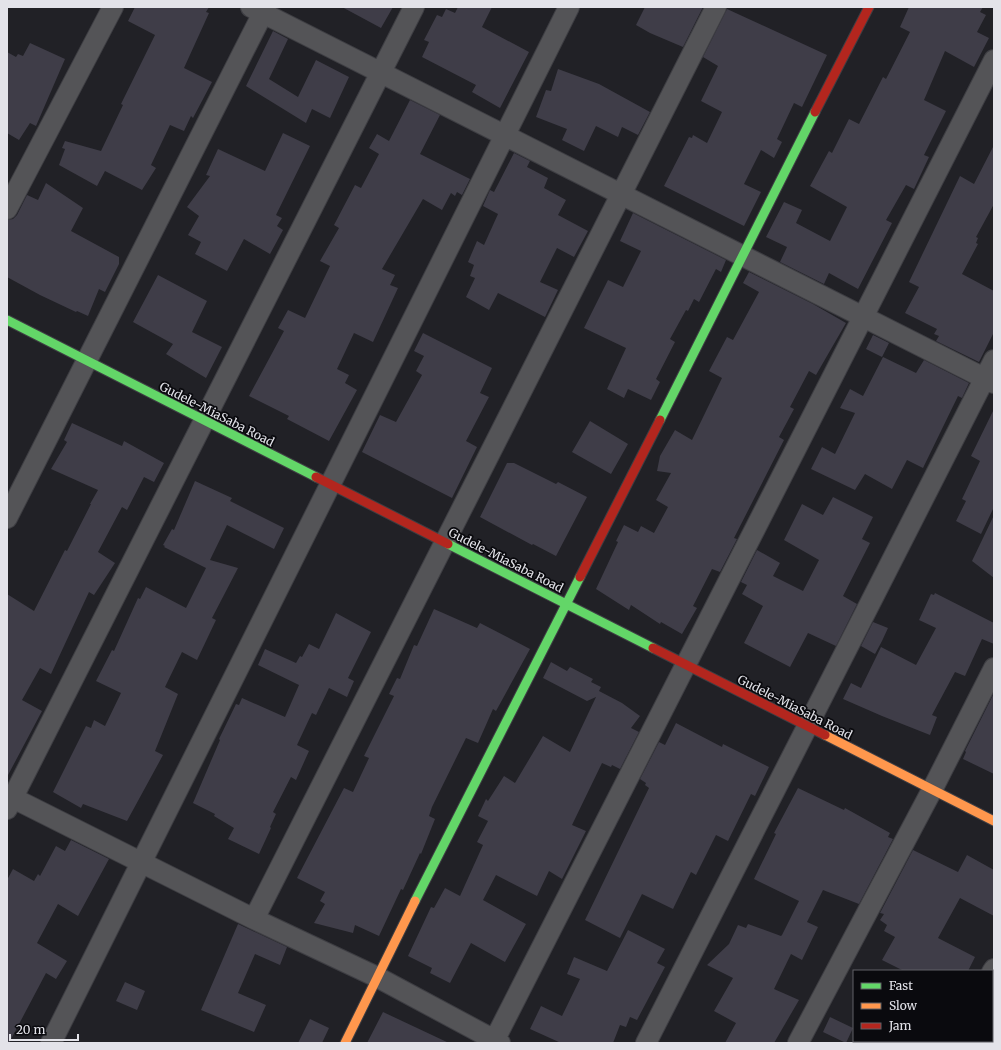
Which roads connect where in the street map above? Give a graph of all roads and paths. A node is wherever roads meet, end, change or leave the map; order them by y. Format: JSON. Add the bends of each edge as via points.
{"nodes":[{"id":1,"x":113,"y":7,"type":"edge"},
{"id":2,"x":414,"y":7,"type":"edge"},
{"id":3,"x":569,"y":7,"type":"edge"},
{"id":4,"x":716,"y":7,"type":"edge"},
{"id":5,"x":869,"y":7,"type":"edge"},
{"id":6,"x":260,"y":9,"type":"edge"},
{"id":7,"x":994,"y":60,"type":"edge"},
{"id":8,"x":381,"y":72,"type":"junction"},
{"id":9,"x":505,"y":135,"type":"junction"},
{"id":10,"x":621,"y":194,"type":"junction"},
{"id":11,"x":7,"y":210,"type":"edge"},
{"id":12,"x":743,"y":255,"type":"junction"},
{"id":13,"x":864,"y":316,"type":"junction"},
{"id":14,"x":7,"y":320,"type":"edge"},
{"id":15,"x":994,"y":360,"type":"edge"},
{"id":16,"x":87,"y":361,"type":"junction"},
{"id":17,"x":989,"y":380,"type":"edge"},
{"id":18,"x":204,"y":420,"type":"junction"},
{"id":19,"x":330,"y":484,"type":"junction"},
{"id":20,"x":7,"y":518,"type":"edge"},
{"id":21,"x":444,"y":542,"type":"junction"},
{"id":22,"x":566,"y":604,"type":"junction"},
{"id":23,"x":686,"y":665,"type":"junction"},
{"id":24,"x":994,"y":668,"type":"edge"},
{"id":25,"x":807,"y":727,"type":"junction"},
{"id":26,"x":932,"y":790,"type":"junction"},
{"id":27,"x":9,"y":801,"type":"edge"},
{"id":28,"x":994,"y":821,"type":"edge"},
{"id":29,"x":141,"y":862,"type":"junction"},
{"id":30,"x":254,"y":919,"type":"junction"},
{"id":31,"x":377,"y":977,"type":"junction"},
{"id":32,"x":496,"y":1042,"type":"edge"},
{"id":33,"x":51,"y":1043,"type":"edge"},
{"id":34,"x":345,"y":1043,"type":"edge"},
{"id":35,"x":646,"y":1043,"type":"edge"},
{"id":36,"x":798,"y":1043,"type":"edge"}],
"edges":[{"from":1,"to":11,"type":"street"},
{"from":2,"to":8,"type":"street"},
{"from":3,"to":9,"type":"street"},
{"from":4,"to":10,"type":"street"},
{"from":5,"to":12,"type":"street"},
{"from":6,"to":8,"type":"street"},
{"from":6,"to":16,"type":"street"},
{"from":7,"to":13,"type":"street"},
{"from":8,"to":9,"type":"street"},
{"from":8,"to":18,"type":"street"},
{"from":9,"to":10,"type":"street"},
{"from":9,"to":19,"type":"street"},
{"from":10,"to":12,"type":"street"},
{"from":10,"to":21,"type":"street"},
{"from":12,"to":13,"type":"street"},
{"from":12,"to":22,"type":"street"},
{"from":13,"to":17,"type":"street"},
{"from":13,"to":23,"type":"street"},
{"from":14,"to":16,"type":"street","name":"Gudele-MiaSaba Road"},
{"from":15,"to":17,"type":"street"},
{"from":16,"to":18,"type":"street","name":"Gudele-MiaSaba Road"},
{"from":16,"to":20,"type":"street"},
{"from":17,"to":25,"type":"street"},
{"from":18,"to":19,"type":"street","name":"Gudele-MiaSaba Road"},
{"from":18,"to":27,"type":"street"},
{"from":19,"to":21,"type":"street","name":"Gudele-MiaSaba Road"},
{"from":19,"to":29,"type":"street"},
{"from":21,"to":22,"type":"street","name":"Gudele-MiaSaba Road"},
{"from":21,"to":30,"type":"street"},
{"from":22,"to":23,"type":"street","name":"Gudele-MiaSaba Road"},
{"from":22,"to":31,"type":"street"},
{"from":23,"to":25,"type":"street","name":"Gudele-MiaSaba Road"},
{"from":23,"to":32,"type":"street"},
{"from":24,"to":26,"type":"street"},
{"from":25,"to":26,"type":"street","name":"Gudele-MiaSaba Road"},
{"from":25,"to":35,"type":"street"},
{"from":26,"to":28,"type":"street","name":"Gudele-MiaSaba Road"},
{"from":26,"to":36,"type":"street"},
{"from":27,"to":29,"type":"street"},
{"from":29,"to":30,"type":"street"},
{"from":29,"to":33,"type":"street"},
{"from":30,"to":31,"type":"street"},
{"from":31,"to":32,"type":"street"},
{"from":31,"to":34,"type":"street"}]}
